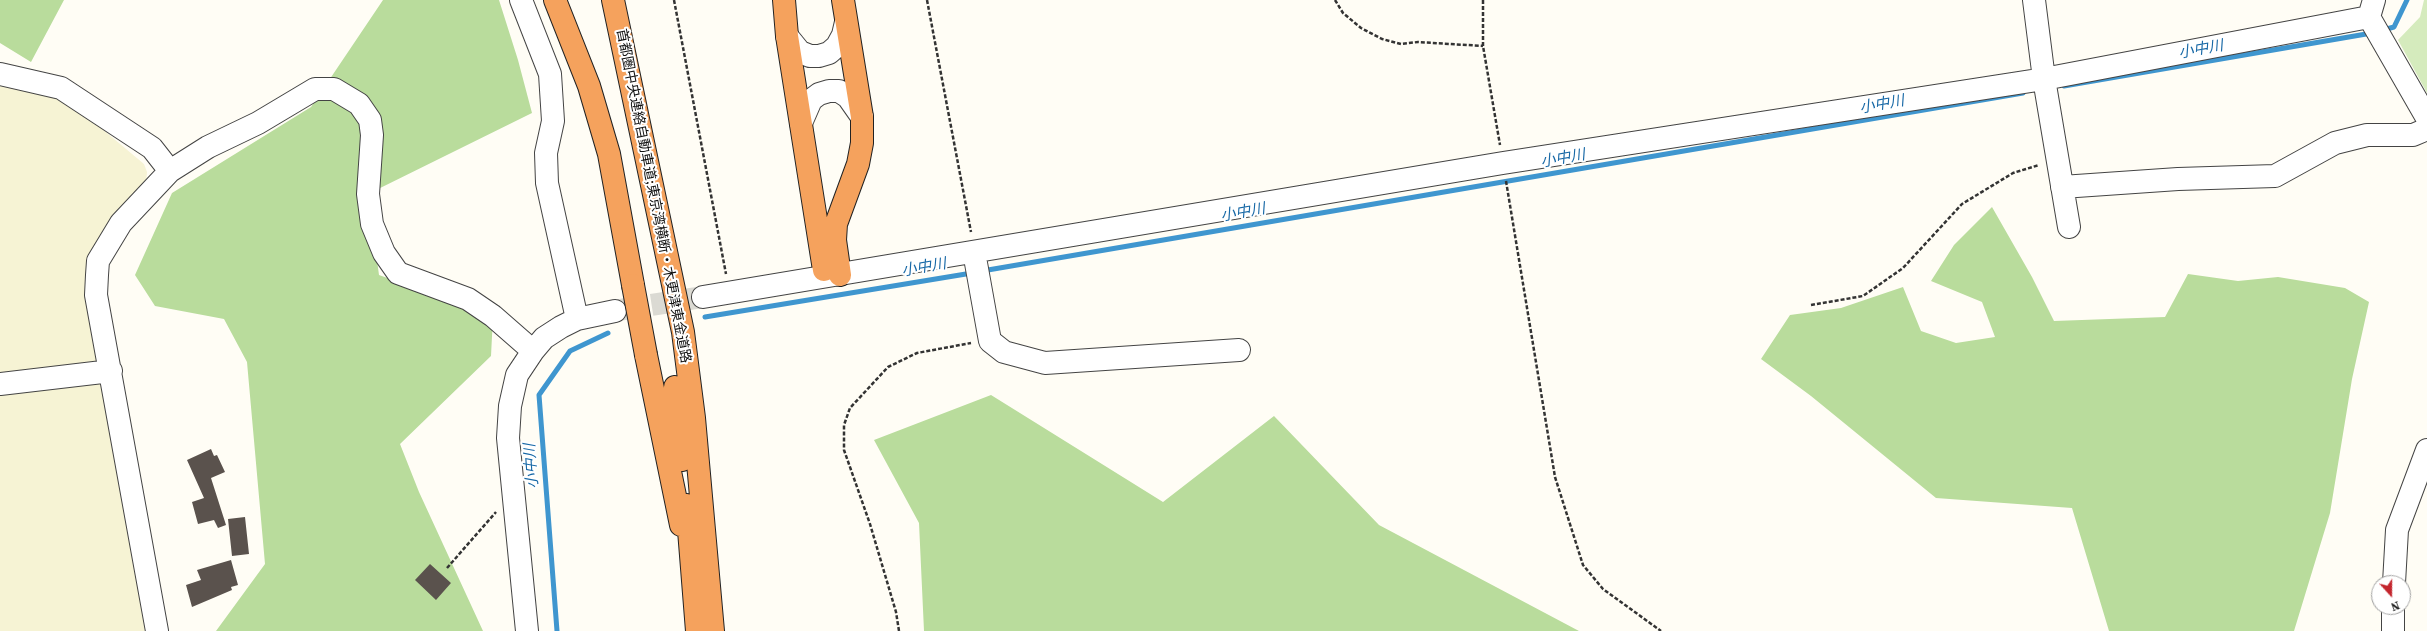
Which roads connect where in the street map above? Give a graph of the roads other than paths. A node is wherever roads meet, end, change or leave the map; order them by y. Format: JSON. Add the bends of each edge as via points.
{"nodes":[{"id":1,"x":521,"y":0,"type":"edge"},
{"id":2,"x":555,"y":0,"type":"edge"},
{"id":3,"x":601,"y":0,"type":"edge"},
{"id":4,"x":613,"y":0,"type":"edge"},
{"id":5,"x":628,"y":0,"type":"edge"},
{"id":6,"x":784,"y":0,"type":"edge"},
{"id":7,"x":843,"y":0,"type":"edge"},
{"id":8,"x":2034,"y":0,"type":"edge"},
{"id":9,"x":2371,"y":9,"type":"edge"},
{"id":10,"x":846,"y":22,"type":"junction"},
{"id":11,"x":787,"y":36,"type":"junction"},
{"id":12,"x":0,"y":74,"type":"edge"},
{"id":13,"x":2045,"y":88,"type":"junction"},
{"id":14,"x":862,"y":117,"type":"junction"},
{"id":15,"x":2427,"y":118,"type":"edge"},
{"id":16,"x":801,"y":123,"type":"junction"},
{"id":17,"x":2427,"y":129,"type":"edge"},
{"id":18,"x":170,"y":171,"type":"junction"},
{"id":19,"x":2062,"y":187,"type":"junction"},
{"id":20,"x":2069,"y":227,"type":"dead end"},
{"id":21,"x":976,"y":265,"type":"junction"},
{"id":22,"x":833,"y":276,"type":"junction"},
{"id":23,"x":702,"y":297,"type":"tunnel mouth"},
{"id":24,"x":615,"y":310,"type":"tunnel mouth"},
{"id":25,"x":578,"y":319,"type":"junction"},
{"id":26,"x":683,"y":332,"type":"junction"},
{"id":27,"x":1239,"y":350,"type":"dead end"},
{"id":28,"x":533,"y":351,"type":"junction"},
{"id":29,"x":111,"y":371,"type":"junction"},
{"id":30,"x":0,"y":384,"type":"edge"},
{"id":31,"x":2427,"y":450,"type":"edge"},
{"id":32,"x":2394,"y":575,"type":"edge"},
{"id":33,"x":692,"y":581,"type":"junction"},
{"id":34,"x":2393,"y":615,"type":"edge"},
{"id":35,"x":157,"y":631,"type":"edge"},
{"id":36,"x":527,"y":631,"type":"edge"},
{"id":37,"x":697,"y":631,"type":"edge"},
{"id":38,"x":713,"y":631,"type":"edge"},
{"id":39,"x":2393,"y":631,"type":"edge"}],
"edges":[{"from":1,"to":25,"type":"street","via":[[550,74],[552,121],[546,153],[547,183]]},
{"from":2,"to":33,"type":"highway","bridge":true,"via":[[589,86],[609,154],[646,355]]},
{"from":3,"to":33,"type":"highway","name":"首都圏中央連絡自動車道;東京湾横断・木更津東金道路","via":[[631,121],[669,333]]},
{"from":4,"to":26,"type":"highway","name":"首都圏中央連絡自動車道;東京湾横断・木更津東金道路"},
{"from":5,"to":26,"type":"highway","via":[[670,227]]},
{"from":6,"to":11,"type":"highway"},
{"from":7,"to":10,"type":"highway"},
{"from":8,"to":13,"type":"street"},
{"from":9,"to":13,"type":"street"},
{"from":9,"to":15,"type":"street","via":[[2385,42]]},
{"from":10,"to":11,"type":"street","via":[[837,46],[829,53],[819,56],[800,52]]},
{"from":10,"to":14,"type":"highway"},
{"from":11,"to":16,"type":"highway"},
{"from":12,"to":18,"type":"street","via":[[61,88],[152,148]]},
{"from":13,"to":19,"type":"street"},
{"from":13,"to":21,"type":"street","via":[[1503,163]]},
{"from":14,"to":16,"type":"street","via":[[848,97],[839,91],[829,91],[811,100]]},
{"from":14,"to":22,"type":"highway","via":[[862,143],[858,164],[836,224]]},
{"from":16,"to":22,"type":"highway"},
{"from":17,"to":19,"type":"street","via":[[2413,135],[2367,135],[2335,143],[2275,176],[2178,179]]},
{"from":18,"to":28,"type":"street","via":[[208,147],[258,123],[315,89],[334,89],[360,104],[370,120],[372,135],[368,194],[372,224],[384,253],[398,273],[468,299],[493,316]]},
{"from":18,"to":29,"type":"street","via":[[121,223],[98,261],[96,295]]},
{"from":19,"to":20,"type":"street"},
{"from":21,"to":22,"type":"street"},
{"from":21,"to":27,"type":"street","via":[[990,341],[1004,352],[1045,363]]},
{"from":22,"to":23,"type":"street"},
{"from":24,"to":25,"type":"street"},
{"from":25,"to":28,"type":"street","via":[[544,338]]},
{"from":26,"to":38,"type":"highway","name":"首都圏中央連絡自動車道;東京湾横断・木更津東金道路","via":[[694,418]]},
{"from":28,"to":36,"type":"street","via":[[518,376],[510,406],[508,438]]},
{"from":29,"to":30,"type":"street"},
{"from":29,"to":35,"type":"street"},
{"from":31,"to":32,"type":"street","via":[[2397,530]]},
{"from":33,"to":37,"type":"highway","name":"首都圏中央連絡自動車道;東京湾横断・木更津東金道路"},
{"from":34,"to":39,"type":"street"}]}
